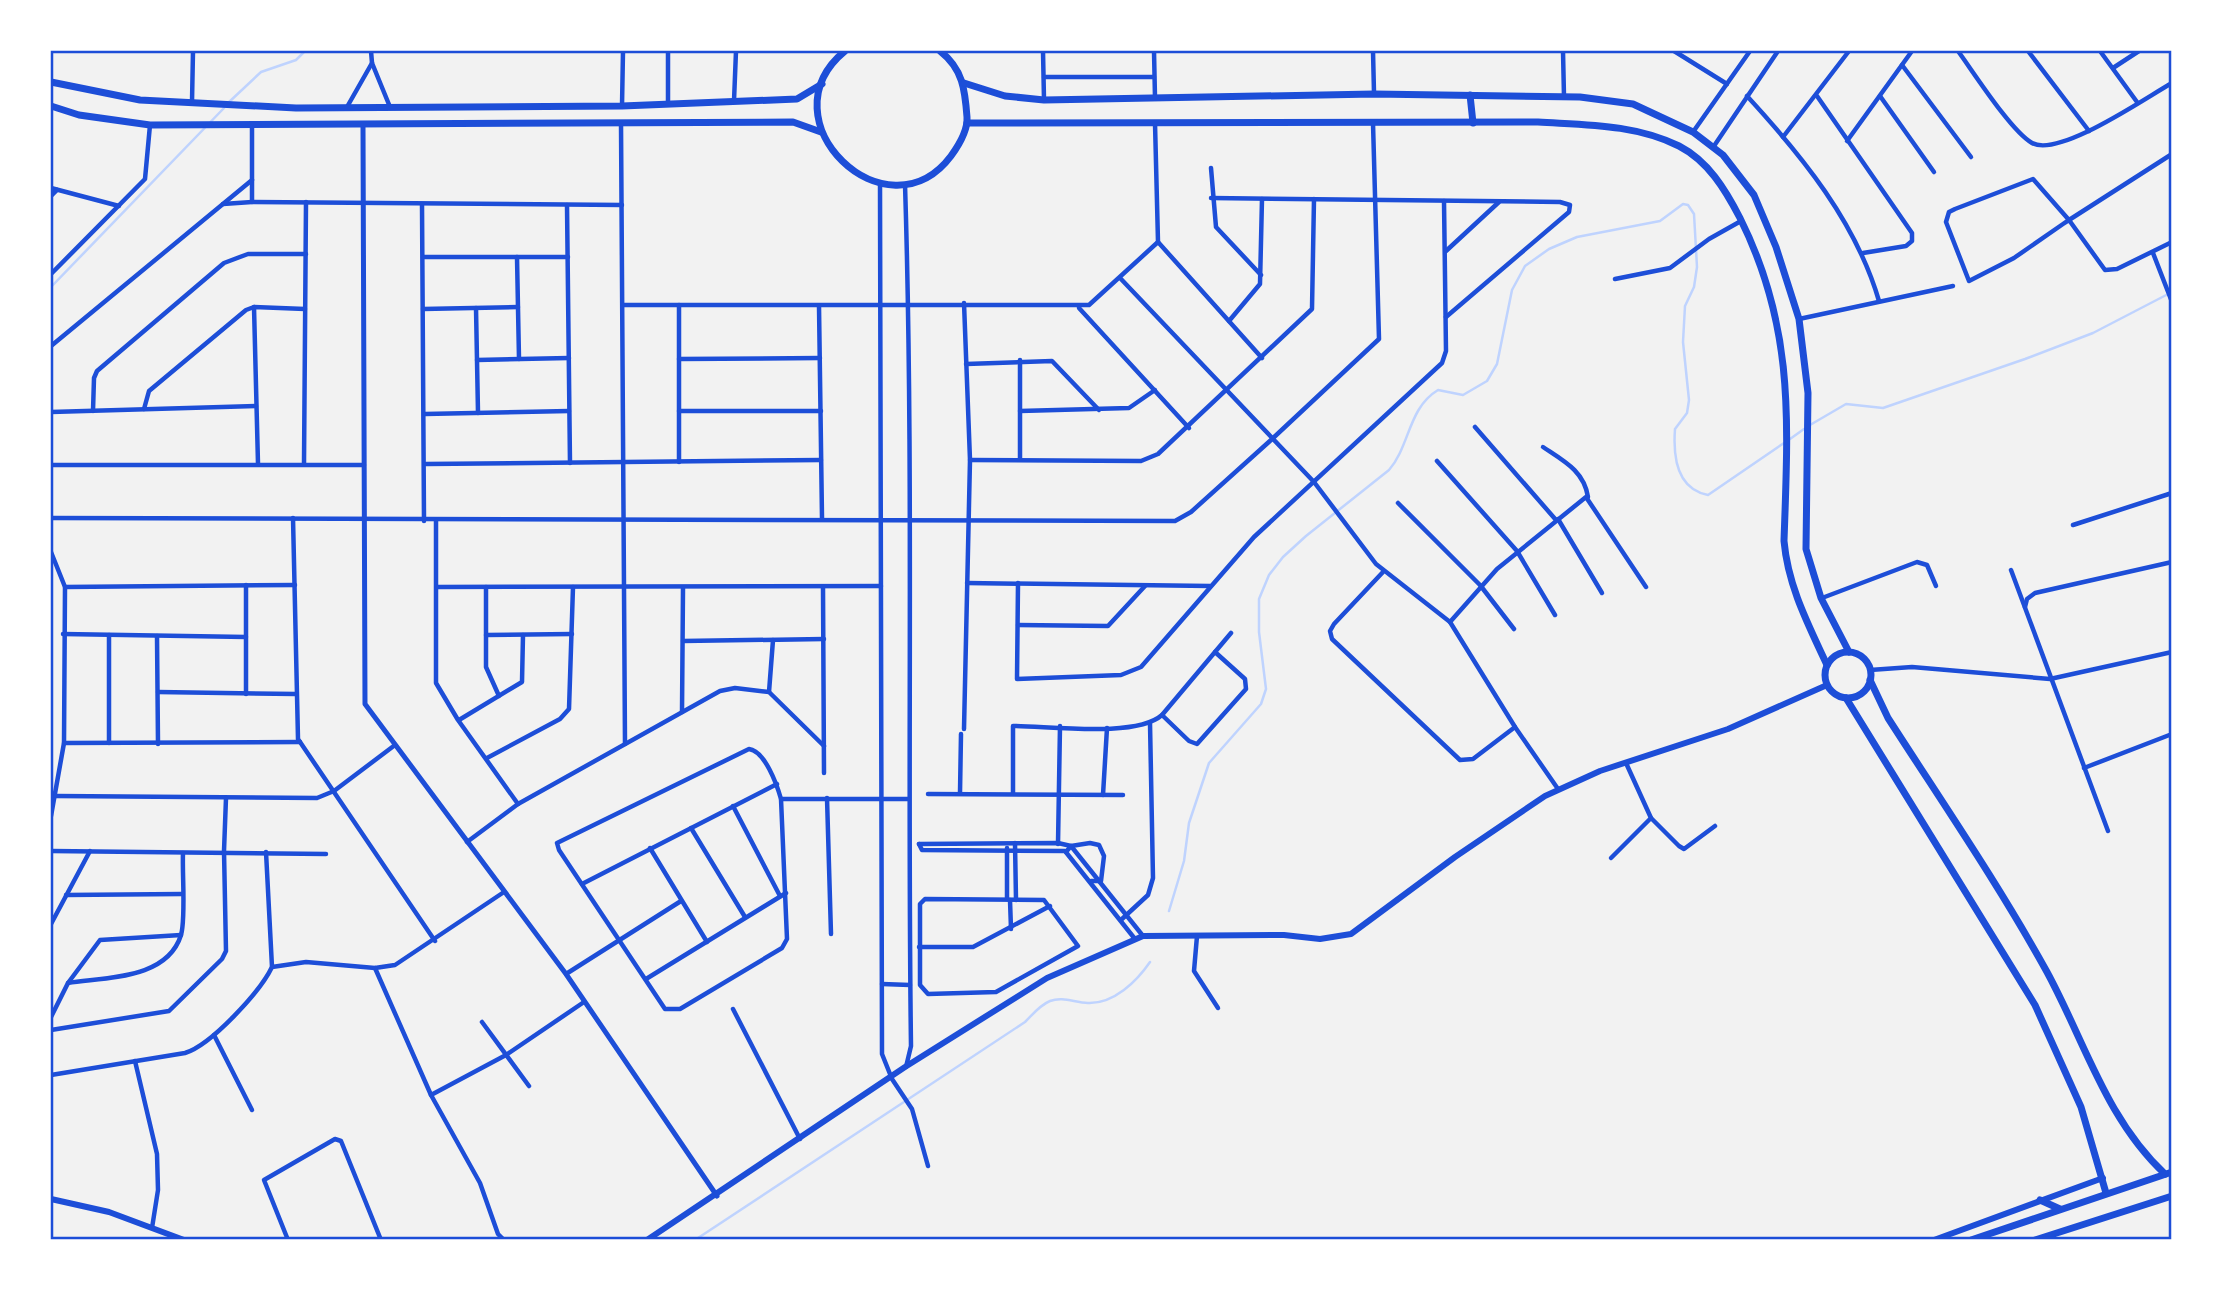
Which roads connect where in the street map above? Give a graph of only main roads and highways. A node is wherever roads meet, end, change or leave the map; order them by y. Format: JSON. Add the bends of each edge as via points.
{"nodes":[{"id":1,"x":845,"y":51,"type":"edge"},
{"id":2,"x":940,"y":51,"type":"edge"},
{"id":3,"x":51,"y":82,"type":"edge"},
{"id":4,"x":964,"y":83,"type":"junction"},
{"id":5,"x":822,"y":85,"type":"junction"},
{"id":6,"x":1471,"y":95,"type":"junction"},
{"id":7,"x":51,"y":106,"type":"edge"},
{"id":8,"x":967,"y":123,"type":"junction"},
{"id":9,"x":1473,"y":123,"type":"junction"},
{"id":10,"x":821,"y":132,"type":"junction"},
{"id":11,"x":1849,"y":652,"type":"junction"},
{"id":12,"x":1827,"y":665,"type":"junction"},
{"id":13,"x":1870,"y":680,"type":"junction"},
{"id":14,"x":1827,"y":685,"type":"junction"},
{"id":15,"x":1846,"y":698,"type":"junction"},
{"id":16,"x":2168,"y":1173,"type":"edge"},
{"id":17,"x":2103,"y":1178,"type":"junction"},
{"id":18,"x":2106,"y":1193,"type":"junction"},
{"id":19,"x":2172,"y":1196,"type":"edge"},
{"id":20,"x":51,"y":1199,"type":"edge"},
{"id":21,"x":2040,"y":1200,"type":"junction"},
{"id":22,"x":2060,"y":1209,"type":"junction"},
{"id":23,"x":184,"y":1240,"type":"edge"},
{"id":24,"x":503,"y":1240,"type":"edge"},
{"id":25,"x":551,"y":1240,"type":"edge"},
{"id":26,"x":647,"y":1240,"type":"edge"},
{"id":27,"x":1934,"y":1240,"type":"edge"},
{"id":28,"x":1971,"y":1240,"type":"edge"},
{"id":29,"x":2035,"y":1240,"type":"edge"}],
"edges":[{"from":1,"to":5,"type":"main road"},
{"from":2,"to":4,"type":"main road"},
{"from":3,"to":5,"type":"main road","via":[[101,94],[192,105],[346,107],[622,106],[797,99]]},
{"from":4,"to":6,"type":"main road","via":[[1005,96],[1044,100]]},
{"from":4,"to":8,"type":"main road"},
{"from":5,"to":10,"type":"main road"},
{"from":6,"to":9,"type":"main road"},
{"from":6,"to":11,"type":"main road","via":[[1633,104],[1693,132],[1735,169],[1759,206],[1799,319],[1809,419],[1806,549],[1821,598]]},
{"from":7,"to":10,"type":"main road","via":[[79,115],[150,125],[793,122]]},
{"from":8,"to":9,"type":"main road"},
{"from":8,"to":10,"type":"main road","via":[[960,145],[946,163],[927,177],[905,184],[880,183],[855,174],[834,156]]},
{"from":9,"to":12,"type":"main road","via":[[1609,126],[1665,140],[1710,170],[1741,221],[1767,284],[1782,340],[1786,565]]},
{"from":11,"to":12,"type":"main road"},
{"from":11,"to":13,"type":"main road","via":[[1866,661]]},
{"from":12,"to":14,"type":"main road"},
{"from":13,"to":15,"type":"main road","via":[[1862,693]]},
{"from":13,"to":16,"type":"main road","via":[[1888,718],[2048,973],[2115,1115],[2147,1157]]},
{"from":14,"to":15,"type":"main road"},
{"from":14,"to":26,"type":"main road","via":[[1728,729],[1558,789],[1519,811],[1352,934],[1320,939],[1143,936],[1047,978]]},
{"from":15,"to":17,"type":"main road","via":[[2035,1005],[2081,1107]]},
{"from":16,"to":18,"type":"main road"},
{"from":17,"to":18,"type":"main road"},
{"from":17,"to":21,"type":"main road"},
{"from":18,"to":22,"type":"main road"},
{"from":19,"to":29,"type":"main road"},
{"from":20,"to":23,"type":"main road","via":[[109,1212]]},
{"from":21,"to":22,"type":"main road"},
{"from":21,"to":27,"type":"main road"},
{"from":22,"to":28,"type":"main road"},
{"from":24,"to":25,"type":"main road"}]}
